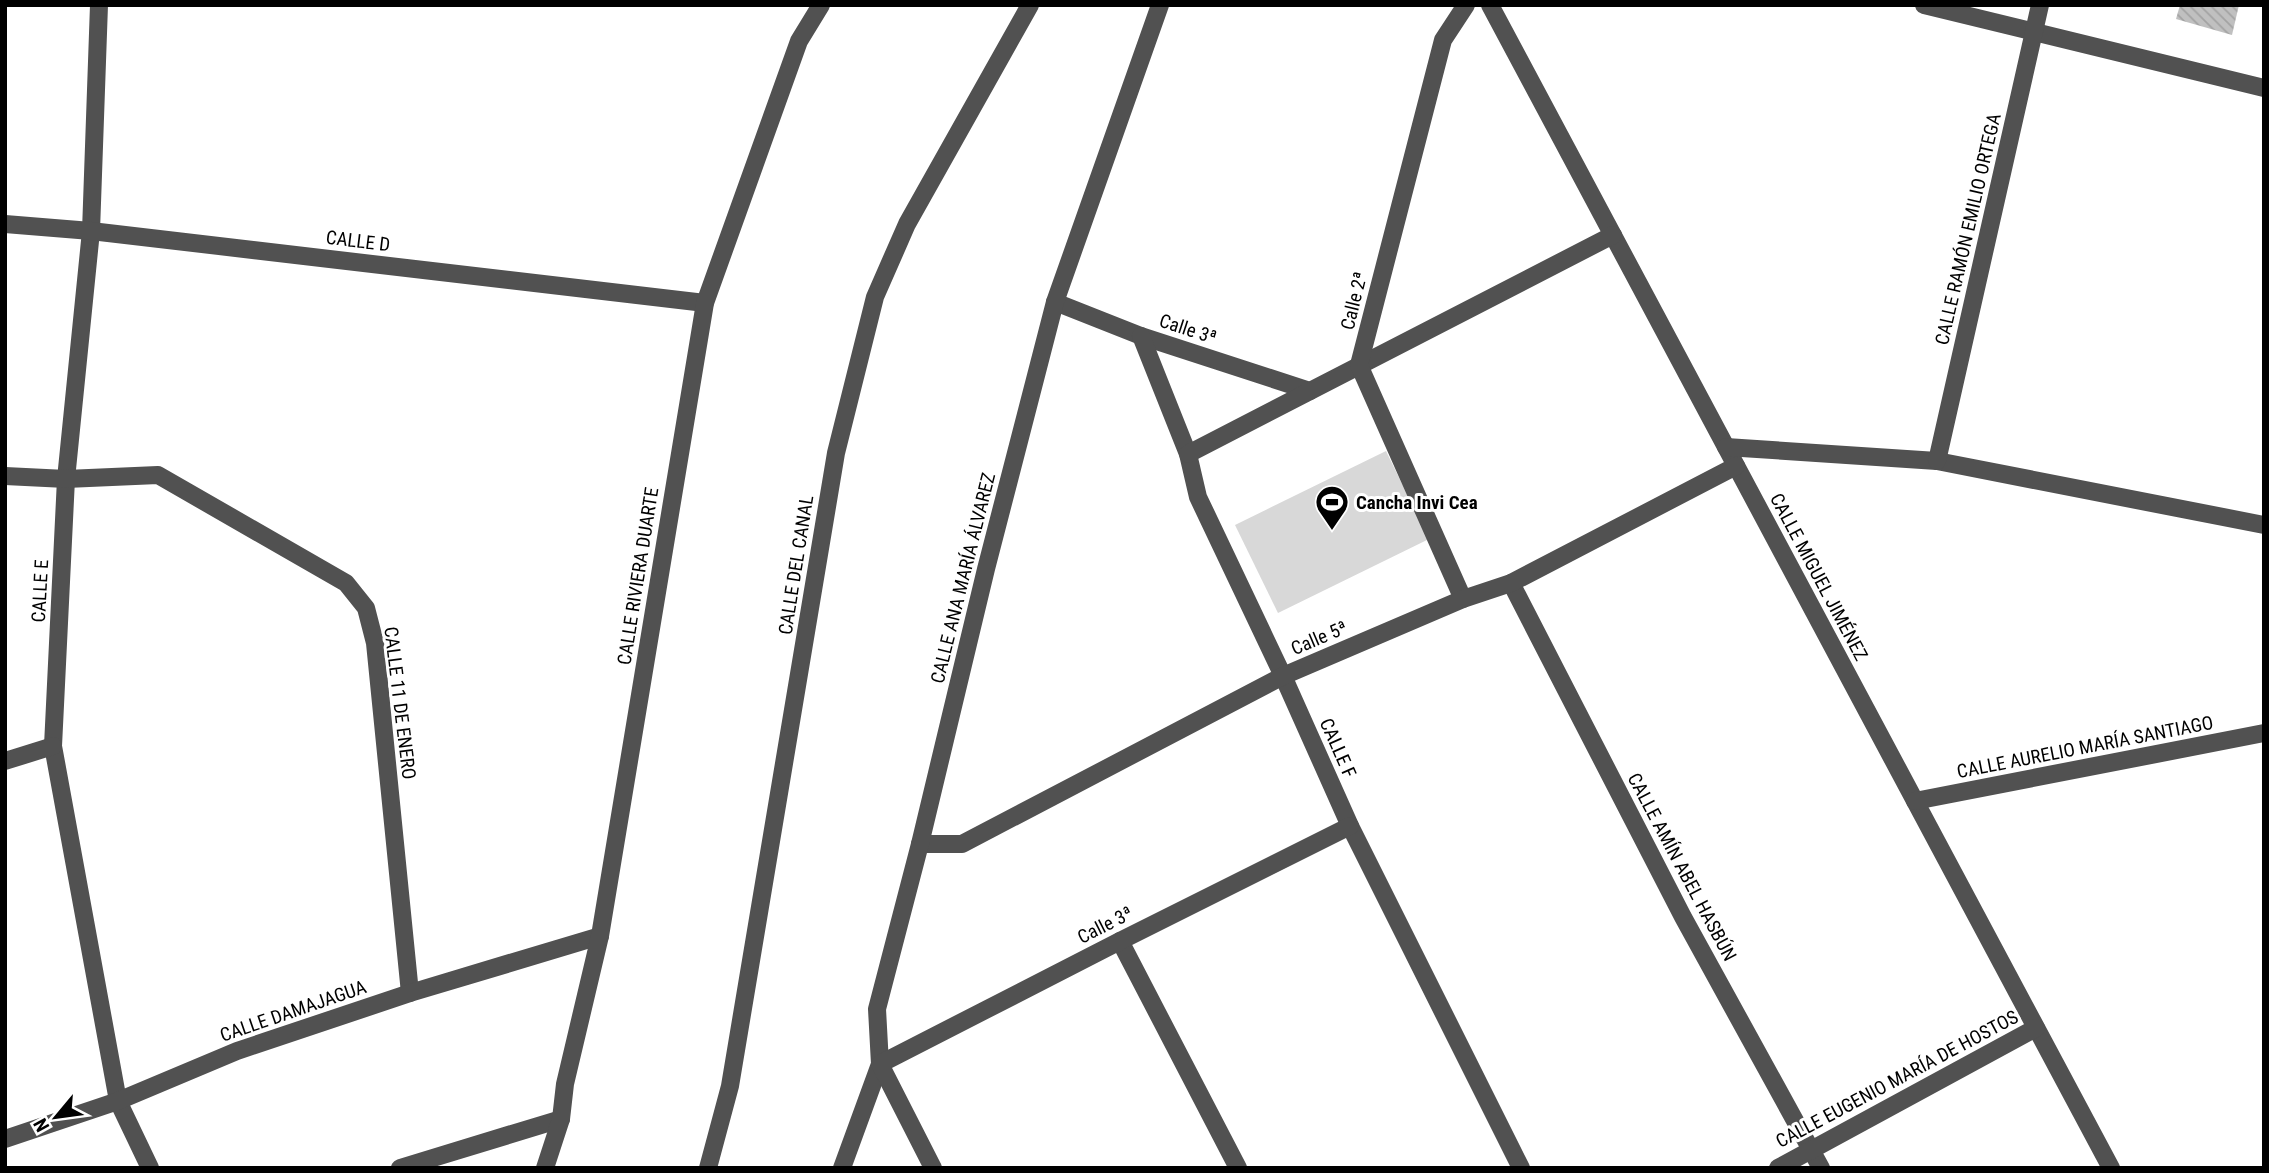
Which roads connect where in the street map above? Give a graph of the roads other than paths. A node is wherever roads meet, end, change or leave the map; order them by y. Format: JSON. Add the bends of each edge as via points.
{"nodes":[{"id":1,"x":99,"y":5,"type":"edge"},
{"id":2,"x":821,"y":5,"type":"edge"},
{"id":3,"x":1030,"y":5,"type":"edge"},
{"id":4,"x":1160,"y":5,"type":"edge"},
{"id":5,"x":1466,"y":5,"type":"edge"},
{"id":6,"x":1490,"y":5,"type":"edge"},
{"id":7,"x":1924,"y":5,"type":"edge"},
{"id":8,"x":2040,"y":5,"type":"edge"},
{"id":9,"x":2034,"y":32,"type":"junction"},
{"id":10,"x":2264,"y":88,"type":"edge"},
{"id":11,"x":5,"y":224,"type":"edge"},
{"id":12,"x":91,"y":231,"type":"junction"},
{"id":13,"x":1613,"y":235,"type":"junction"},
{"id":14,"x":1055,"y":302,"type":"junction"},
{"id":15,"x":705,"y":303,"type":"junction"},
{"id":16,"x":1141,"y":336,"type":"junction"},
{"id":17,"x":1359,"y":365,"type":"junction"},
{"id":18,"x":1310,"y":391,"type":"junction"},
{"id":19,"x":1726,"y":447,"type":"junction"},
{"id":20,"x":1188,"y":454,"type":"junction"},
{"id":21,"x":1937,"y":461,"type":"junction"},
{"id":22,"x":1736,"y":466,"type":"junction"},
{"id":23,"x":5,"y":476,"type":"edge"},
{"id":24,"x":66,"y":479,"type":"junction"},
{"id":25,"x":2264,"y":525,"type":"edge"},
{"id":26,"x":1511,"y":583,"type":"junction"},
{"id":27,"x":1463,"y":599,"type":"junction"},
{"id":28,"x":1283,"y":676,"type":"junction"},
{"id":29,"x":2264,"y":733,"type":"edge"},
{"id":30,"x":53,"y":746,"type":"junction"},
{"id":31,"x":5,"y":761,"type":"edge"},
{"id":32,"x":1915,"y":801,"type":"junction"},
{"id":33,"x":1350,"y":826,"type":"junction"},
{"id":34,"x":920,"y":844,"type":"junction"},
{"id":35,"x":600,"y":936,"type":"junction"},
{"id":36,"x":1120,"y":940,"type":"junction"},
{"id":37,"x":410,"y":993,"type":"junction"},
{"id":38,"x":2036,"y":1028,"type":"junction"},
{"id":39,"x":880,"y":1064,"type":"junction"},
{"id":40,"x":118,"y":1101,"type":"junction"},
{"id":41,"x":561,"y":1119,"type":"junction"},
{"id":42,"x":5,"y":1139,"type":"edge"},
{"id":43,"x":1811,"y":1150,"type":"junction"},
{"id":44,"x":150,"y":1168,"type":"edge"},
{"id":45,"x":400,"y":1168,"type":"edge"},
{"id":46,"x":545,"y":1168,"type":"edge"},
{"id":47,"x":708,"y":1168,"type":"edge"},
{"id":48,"x":842,"y":1168,"type":"edge"},
{"id":49,"x":933,"y":1168,"type":"edge"},
{"id":50,"x":1238,"y":1168,"type":"edge"},
{"id":51,"x":1521,"y":1168,"type":"edge"},
{"id":52,"x":1778,"y":1168,"type":"edge"},
{"id":53,"x":1821,"y":1168,"type":"edge"},
{"id":54,"x":2110,"y":1168,"type":"edge"}],
"edges":[{"from":1,"to":12,"type":"street","name":"CALLE E"},
{"from":2,"to":15,"type":"street","name":"CALLE RIVIERA DUARTE","via":[[799,41]]},
{"from":3,"to":47,"type":"street","name":"CALLE DEL CANAL","via":[[907,224],[874,297],[836,453],[730,1086]]},
{"from":4,"to":14,"type":"street","name":"CALLE ANA MARÍA ÁLVAREZ"},
{"from":5,"to":17,"type":"street","name":"Calle 2ª","via":[[1443,40]]},
{"from":6,"to":13,"type":"street","name":"CALLE MIGUEL JIMÉNEZ"},
{"from":7,"to":9,"type":"street"},
{"from":8,"to":9,"type":"street","name":"CALLE RAMÓN EMILIO ORTEGA"},
{"from":9,"to":10,"type":"street"},
{"from":9,"to":21,"type":"street","name":"CALLE RAMÓN EMILIO ORTEGA"},
{"from":11,"to":12,"type":"street","name":"CALLE D"},
{"from":12,"to":15,"type":"street","name":"CALLE D"},
{"from":12,"to":24,"type":"street","name":"CALLE E"},
{"from":13,"to":17,"type":"street"},
{"from":13,"to":19,"type":"street","name":"CALLE MIGUEL JIMÉNEZ"},
{"from":14,"to":16,"type":"street","name":"Calle 3ª"},
{"from":14,"to":34,"type":"street","name":"CALLE ANA MARÍA ÁLVAREZ"},
{"from":15,"to":35,"type":"street","name":"CALLE RIVIERA DUARTE"},
{"from":16,"to":18,"type":"street","name":"Calle 3ª"},
{"from":16,"to":20,"type":"street","name":"CALLE F"},
{"from":17,"to":18,"type":"street"},
{"from":17,"to":27,"type":"street"},
{"from":18,"to":20,"type":"street"},
{"from":19,"to":21,"type":"street"},
{"from":19,"to":22,"type":"street","name":"CALLE MIGUEL JIMÉNEZ"},
{"from":20,"to":28,"type":"street","name":"CALLE F","via":[[1198,496]]},
{"from":21,"to":25,"type":"street"},
{"from":22,"to":26,"type":"street","name":"Calle 5ª"},
{"from":22,"to":32,"type":"street","name":"CALLE MIGUEL JIMÉNEZ"},
{"from":23,"to":24,"type":"street","name":"CALLE 11 DE ENERO"},
{"from":24,"to":30,"type":"street","name":"CALLE E"},
{"from":24,"to":37,"type":"street","name":"CALLE 11 DE ENERO","via":[[158,475],[346,583],[366,608],[375,643]]},
{"from":26,"to":27,"type":"street","name":"Calle 5ª"},
{"from":26,"to":43,"type":"street","name":"CALLE AMÍN ABEL HASBÚN","via":[[1683,917]]},
{"from":27,"to":28,"type":"street","name":"Calle 5ª"},
{"from":28,"to":33,"type":"street","name":"CALLE F"},
{"from":28,"to":34,"type":"street","name":"Calle 5ª","via":[[962,844]]},
{"from":29,"to":32,"type":"street","name":"CALLE AURELIO MARÍA SANTIAGO"},
{"from":30,"to":31,"type":"street"},
{"from":30,"to":40,"type":"street","name":"CALLE E"},
{"from":32,"to":38,"type":"street","name":"CALLE MIGUEL JIMÉNEZ"},
{"from":33,"to":36,"type":"street","name":"Calle 3ª"},
{"from":33,"to":51,"type":"street","name":"CALLE F"},
{"from":34,"to":39,"type":"street","name":"CALLE ANA MARÍA ÁLVAREZ","via":[[877,1009]]},
{"from":35,"to":37,"type":"street","name":"CALLE DAMAJAGUA"},
{"from":35,"to":41,"type":"street","name":"CALLE RIVIERA DUARTE"},
{"from":36,"to":39,"type":"street","name":"Calle 3ª"},
{"from":36,"to":50,"type":"street"},
{"from":37,"to":40,"type":"street","name":"CALLE DAMAJAGUA","via":[[237,1051]]},
{"from":38,"to":43,"type":"street","name":"CALLE EUGENIO MARÍA DE HOSTOS"},
{"from":38,"to":54,"type":"street","name":"CALLE MIGUEL JIMÉNEZ"},
{"from":39,"to":48,"type":"street","name":"CALLE ANA MARÍA ÁLVAREZ"},
{"from":39,"to":49,"type":"street"},
{"from":40,"to":42,"type":"street","name":"CALLE DAMAJAGUA"},
{"from":40,"to":44,"type":"street","name":"CALLE E"},
{"from":41,"to":45,"type":"street"},
{"from":41,"to":46,"type":"street","name":"CALLE RIVIERA DUARTE"},
{"from":43,"to":52,"type":"street","name":"CALLE EUGENIO MARÍA DE HOSTOS"},
{"from":43,"to":53,"type":"street","name":"CALLE AMÍN ABEL HASBÚN"}]}
